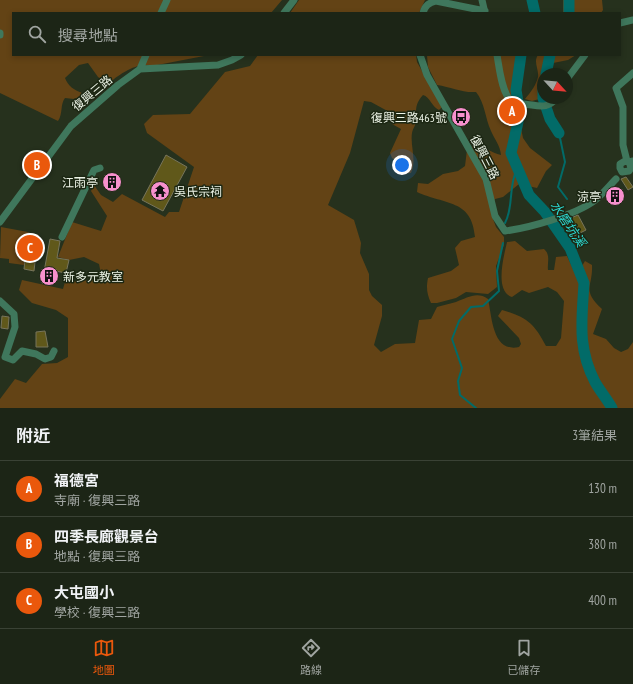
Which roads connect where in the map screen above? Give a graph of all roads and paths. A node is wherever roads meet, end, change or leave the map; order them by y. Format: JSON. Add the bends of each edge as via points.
{"nodes":[{"id":1,"x":168,"y":0,"type":"edge"},
{"id":2,"x":294,"y":0,"type":"edge"},
{"id":3,"x":482,"y":0,"type":"edge"},
{"id":4,"x":162,"y":12,"type":"edge"},
{"id":5,"x":285,"y":12,"type":"edge"},
{"id":6,"x":423,"y":12,"type":"edge"},
{"id":7,"x":485,"y":12,"type":"edge"},
{"id":8,"x":633,"y":20,"type":"edge"},
{"id":9,"x":621,"y":23,"type":"edge"},
{"id":10,"x":146,"y":56,"type":"edge"},
{"id":11,"x":239,"y":56,"type":"edge"},
{"id":12,"x":420,"y":56,"type":"edge"},
{"id":13,"x":497,"y":56,"type":"edge"},
{"id":14,"x":584,"y":56,"type":"edge"},
{"id":15,"x":140,"y":69,"type":"junction"},
{"id":16,"x":573,"y":71,"type":"edge"},
{"id":17,"x":633,"y":73,"type":"edge"},
{"id":18,"x":549,"y":104,"type":"edge"},
{"id":19,"x":630,"y":161,"type":"edge"},
{"id":20,"x":100,"y":168,"type":"dead end"},
{"id":21,"x":616,"y":179,"type":"dead end"},
{"id":22,"x":0,"y":222,"type":"edge"},
{"id":23,"x":62,"y":237,"type":"dead end"},
{"id":24,"x":0,"y":301,"type":"edge"},
{"id":25,"x":54,"y":350,"type":"dead end"}],
"edges":[{"from":1,"to":4,"type":"street"},
{"from":2,"to":5,"type":"street"},
{"from":3,"to":7,"type":"street"},
{"from":6,"to":7,"type":"street","via":[[426,5],[436,2]]},
{"from":8,"to":9,"type":"street"},
{"from":10,"to":15,"type":"street"},
{"from":11,"to":15,"type":"street","via":[[218,65]]},
{"from":12,"to":21,"type":"street","name":"復興三路","via":[[427,75],[486,179],[495,216],[505,231],[551,220],[582,208],[594,201]]},
{"from":13,"to":18,"type":"street","via":[[507,96],[522,104]]},
{"from":14,"to":16,"type":"street"},
{"from":15,"to":22,"type":"street","name":"復興三路","via":[[71,126]]},
{"from":17,"to":19,"type":"street","via":[[616,88],[623,107],[623,145]]},
{"from":20,"to":23,"type":"street","via":[[94,170]]},
{"from":24,"to":25,"type":"street","via":[[14,314],[16,327],[5,357],[13,360],[22,351],[36,354],[45,360],[51,357]]}]}
